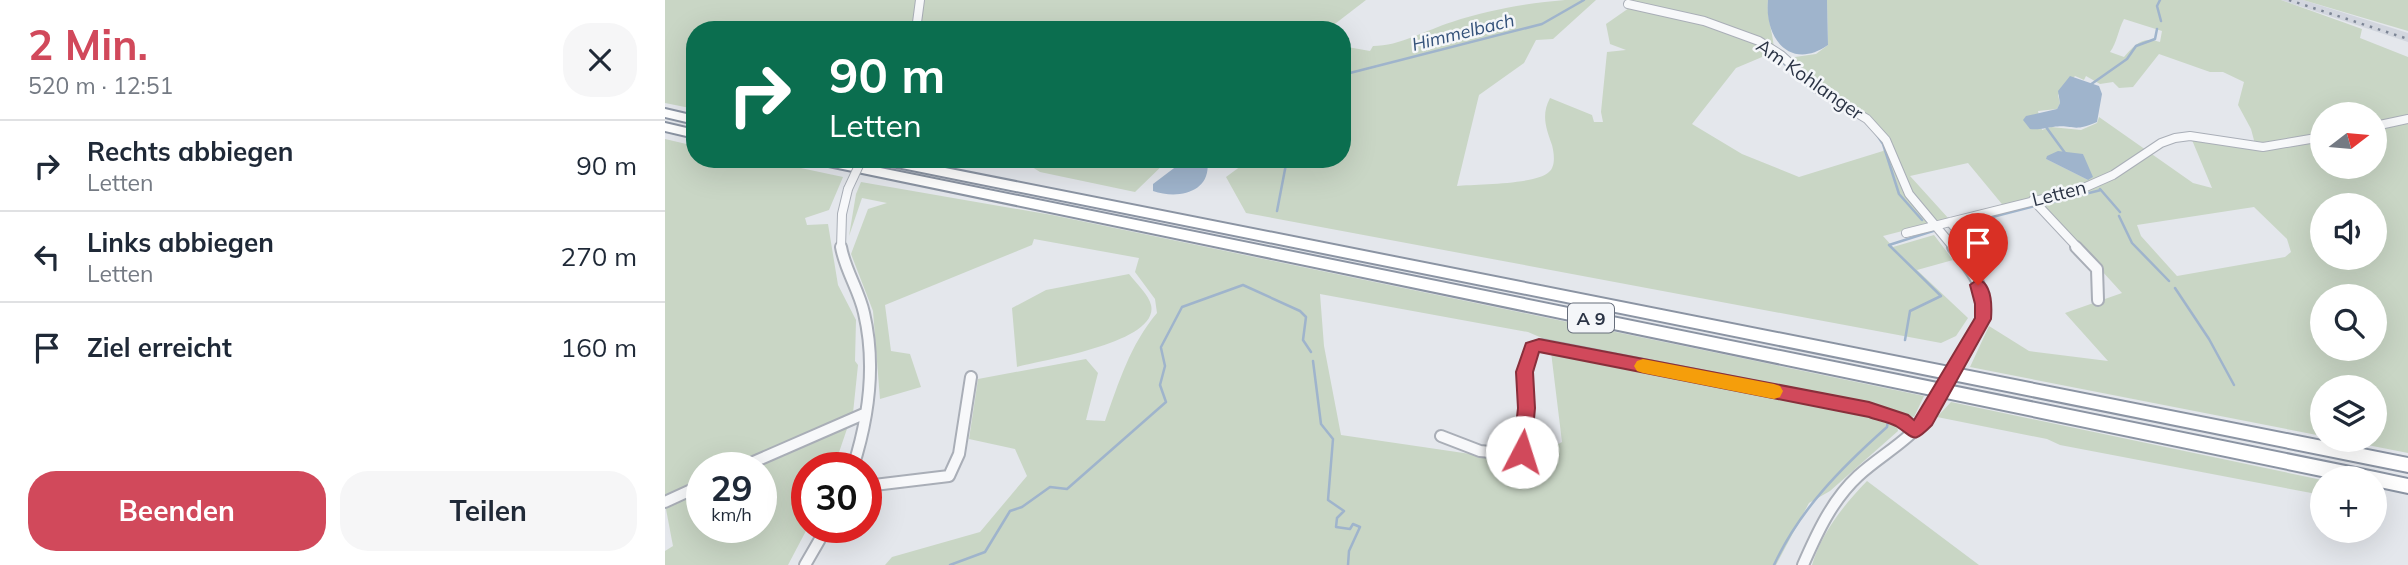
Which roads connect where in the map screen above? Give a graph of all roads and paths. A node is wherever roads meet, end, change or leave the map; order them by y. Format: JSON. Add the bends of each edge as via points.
{"nodes":[{"id":1,"x":920,"y":0,"type":"edge"},
{"id":2,"x":1628,"y":4,"type":"dead end"},
{"id":3,"x":917,"y":21,"type":"edge"},
{"id":4,"x":665,"y":113,"type":"edge"},
{"id":5,"x":686,"y":118,"type":"edge"},
{"id":6,"x":2408,"y":119,"type":"edge"},
{"id":7,"x":2387,"y":123,"type":"edge"},
{"id":8,"x":665,"y":127,"type":"edge"},
{"id":9,"x":686,"y":132,"type":"edge"},
{"id":10,"x":2310,"y":139,"type":"edge"},
{"id":11,"x":858,"y":168,"type":"edge"},
{"id":12,"x":858,"y":168,"type":"edge"},
{"id":13,"x":922,"y":168,"type":"edge"},
{"id":14,"x":2033,"y":200,"type":"junction"},
{"id":15,"x":1950,"y":222,"type":"junction"},
{"id":16,"x":1935,"y":226,"type":"junction"},
{"id":17,"x":1906,"y":233,"type":"dead end"},
{"id":18,"x":1992,"y":261,"type":"dead end"},
{"id":19,"x":2098,"y":300,"type":"dead end"},
{"id":20,"x":971,"y":377,"type":"dead end"},
{"id":21,"x":866,"y":412,"type":"junction"},
{"id":22,"x":1914,"y":431,"type":"junction"},
{"id":23,"x":1441,"y":436,"type":"dead end"},
{"id":24,"x":776,"y":452,"type":"edge"},
{"id":25,"x":858,"y":452,"type":"edge"},
{"id":26,"x":2408,"y":465,"type":"edge"},
{"id":27,"x":2310,"y":466,"type":"edge"},
{"id":28,"x":2387,"y":482,"type":"edge"},
{"id":29,"x":882,"y":484,"type":"edge"},
{"id":30,"x":2408,"y":486,"type":"edge"},
{"id":31,"x":686,"y":492,"type":"edge"},
{"id":32,"x":665,"y":502,"type":"edge"},
{"id":33,"x":818,"y":543,"type":"edge"},
{"id":34,"x":805,"y":565,"type":"edge"},
{"id":35,"x":1803,"y":565,"type":"edge"}],
"edges":[{"from":1,"to":3,"type":"street"},
{"from":2,"to":16,"type":"street","name":"Am Kohlanger","via":[[1744,35],[1779,53],[1810,84],[1878,129],[1890,145],[1904,189]]},
{"from":4,"to":5,"type":"highway"},
{"from":6,"to":7,"type":"street"},
{"from":8,"to":9,"type":"highway"},
{"from":10,"to":14,"type":"street","name":"Letten","via":[[2263,148],[2190,136],[2175,138],[2097,183]]},
{"from":11,"to":27,"type":"highway","number":"A 9"},
{"from":12,"to":21,"type":"street","bridge":true,"via":[[840,215],[839,234],[843,262],[863,309],[869,340]]},
{"from":13,"to":26,"type":"highway","number":"A 9"},
{"from":14,"to":15,"type":"street","name":"Letten"},
{"from":14,"to":19,"type":"street","via":[[2097,269]]},
{"from":15,"to":16,"type":"street","name":"Letten"},
{"from":15,"to":18,"type":"street","via":[[1983,262]]},
{"from":16,"to":17,"type":"street","name":"Letten"},
{"from":16,"to":22,"type":"street","bridge":true,"via":[[1968,266],[1982,297],[1983,319]]},
{"from":20,"to":29,"type":"street","via":[[959,454],[949,476]]},
{"from":21,"to":24,"type":"street"},
{"from":21,"to":25,"type":"street"},
{"from":22,"to":23,"type":"street","via":[[1869,409],[1542,345],[1532,348],[1524,372],[1521,454],[1481,451]]},
{"from":22,"to":35,"type":"street","via":[[1835,501]]},
{"from":28,"to":30,"type":"highway"},
{"from":31,"to":32,"type":"street"},
{"from":33,"to":34,"type":"street"}]}
